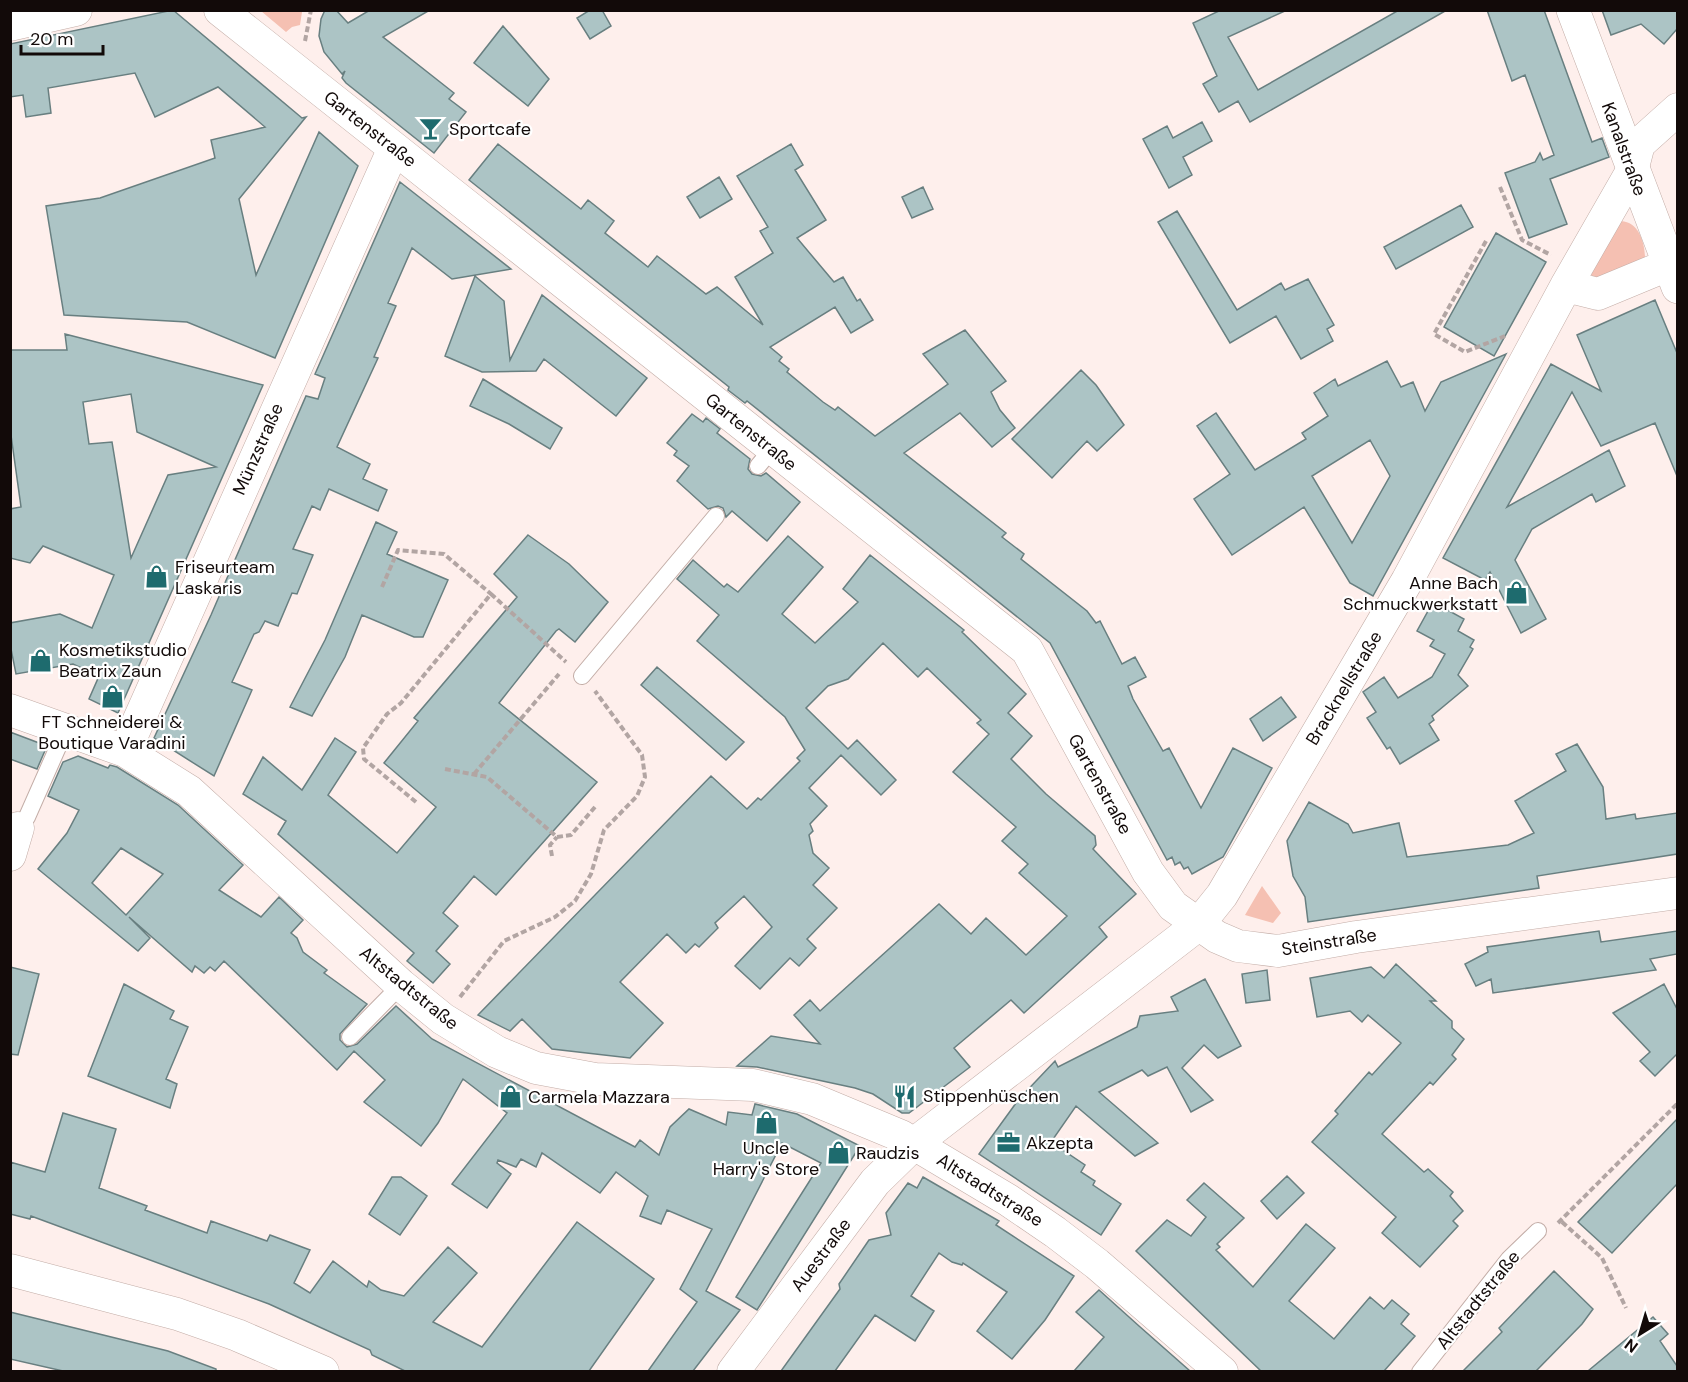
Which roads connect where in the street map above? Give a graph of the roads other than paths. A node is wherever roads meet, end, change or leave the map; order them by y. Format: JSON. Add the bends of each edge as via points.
{"nodes":[{"id":1,"x":76,"y":10,"type":"edge"},
{"id":2,"x":220,"y":10,"type":"edge"},
{"id":3,"x":1573,"y":10,"type":"edge"},
{"id":4,"x":10,"y":25,"type":"edge"},
{"id":5,"x":1677,"y":108,"type":"edge"},
{"id":6,"x":394,"y":148,"type":"junction"},
{"id":7,"x":1632,"y":171,"type":"junction"},
{"id":8,"x":1673,"y":276,"type":"edge"},
{"id":9,"x":1571,"y":277,"type":"junction"},
{"id":10,"x":716,"y":516,"type":"dead end"},
{"id":11,"x":582,"y":676,"type":"road end"},
{"id":12,"x":10,"y":710,"type":"edge"},
{"id":13,"x":65,"y":731,"type":"junction"},
{"id":14,"x":125,"y":751,"type":"junction"},
{"id":15,"x":14,"y":842,"type":"edge"},
{"id":16,"x":1677,"y":893,"type":"edge"},
{"id":17,"x":1197,"y":925,"type":"junction"},
{"id":18,"x":401,"y":985,"type":"junction"},
{"id":19,"x":350,"y":1037,"type":"dead end"},
{"id":20,"x":915,"y":1143,"type":"junction"},
{"id":21,"x":1538,"y":1231,"type":"road end"},
{"id":22,"x":10,"y":1270,"type":"edge"},
{"id":23,"x":323,"y":1371,"type":"edge"},
{"id":24,"x":733,"y":1371,"type":"edge"},
{"id":25,"x":1222,"y":1371,"type":"edge"},
{"id":26,"x":1420,"y":1371,"type":"edge"}],
"edges":[{"from":1,"to":4,"type":"street"},
{"from":2,"to":6,"type":"street","name":"Gartenstraße"},
{"from":3,"to":7,"type":"street","name":"Kanalstraße"},
{"from":5,"to":7,"type":"street","name":"Bracknellstraße","via":[[1640,144]]},
{"from":6,"to":14,"type":"street","name":"Münzstraße"},
{"from":6,"to":17,"type":"street","name":"Gartenstraße","via":[[765,457],[1027,650],[1148,872],[1173,906]]},
{"from":7,"to":8,"type":"street","name":"Kanalstraße"},
{"from":7,"to":9,"type":"street","name":"Bracknellstraße"},
{"from":8,"to":9,"type":"street","via":[[1598,294]]},
{"from":9,"to":17,"type":"street","name":"Bracknellstraße","via":[[1407,581],[1221,895]]},
{"from":10,"to":11,"type":"lane"},
{"from":12,"to":13,"type":"street","name":"Altstadtstraße"},
{"from":13,"to":14,"type":"street","name":"Altstadtstraße"},
{"from":13,"to":15,"type":"lane"},
{"from":14,"to":18,"type":"street","name":"Altstadtstraße","via":[[189,791]]},
{"from":16,"to":17,"type":"street","name":"Steinstraße","via":[[1278,951],[1238,946]]},
{"from":17,"to":20,"type":"street"},
{"from":18,"to":19,"type":"lane"},
{"from":18,"to":20,"type":"street","name":"Altstadtstraße","via":[[443,1019],[497,1052],[536,1068],[611,1080],[753,1085],[812,1100]]},
{"from":20,"to":24,"type":"street","name":"Auestraße","via":[[875,1182]]},
{"from":20,"to":25,"type":"street","name":"Altstadtstraße","via":[[1008,1200],[1097,1263]]},
{"from":21,"to":26,"type":"lane","name":"Altstadtstraße","via":[[1509,1259]]},
{"from":22,"to":23,"type":"street","via":[[177,1314]]}]}
